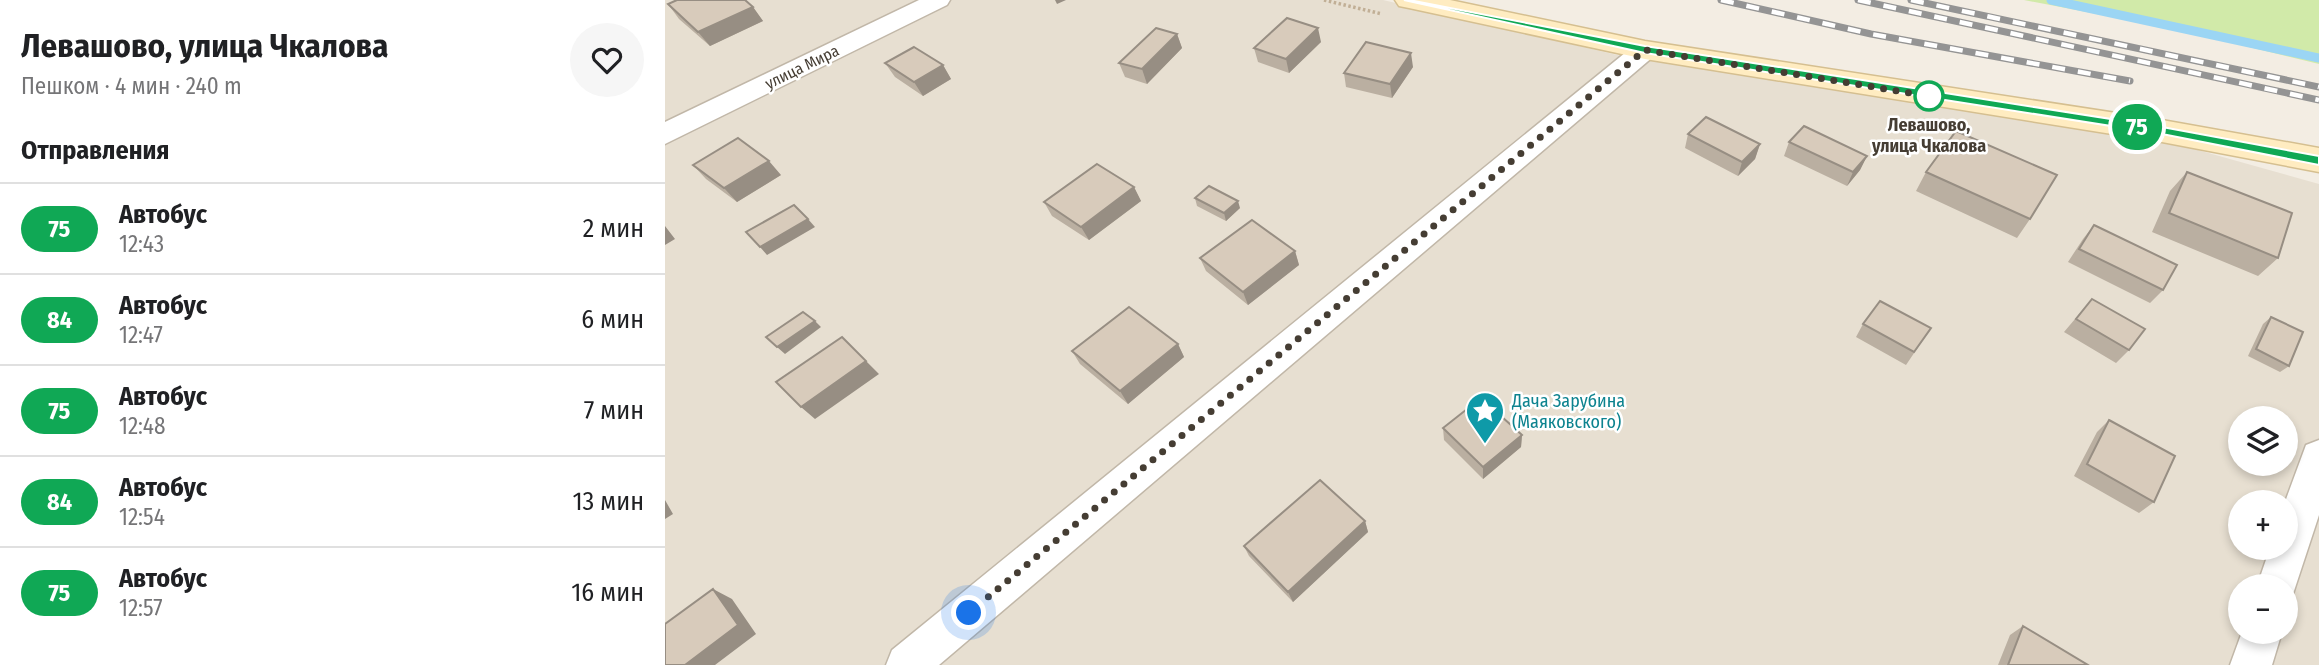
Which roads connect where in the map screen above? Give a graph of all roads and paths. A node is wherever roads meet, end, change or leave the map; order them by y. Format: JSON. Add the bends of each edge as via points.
{"nodes":[{"id":1,"x":938,"y":0,"type":"edge"},
{"id":2,"x":1350,"y":0,"type":"edge"},
{"id":3,"x":1409,"y":0,"type":"edge"},
{"id":4,"x":1346,"y":5,"type":"dead end"},
{"id":5,"x":1645,"y":50,"type":"junction"},
{"id":6,"x":665,"y":134,"type":"edge"},
{"id":7,"x":2319,"y":160,"type":"edge"},
{"id":8,"x":2319,"y":456,"type":"edge"},
{"id":9,"x":2281,"y":574,"type":"edge"},
{"id":10,"x":2258,"y":644,"type":"edge"},
{"id":11,"x":907,"y":665,"type":"edge"},
{"id":12,"x":2251,"y":665,"type":"edge"}],
"edges":[{"from":1,"to":6,"type":"street","name":"улица Мира"},
{"from":2,"to":4,"type":"path"},
{"from":3,"to":5,"type":"street"},
{"from":5,"to":7,"type":"street"},
{"from":5,"to":11,"type":"street"},
{"from":8,"to":9,"type":"street"},
{"from":10,"to":12,"type":"street"}]}
